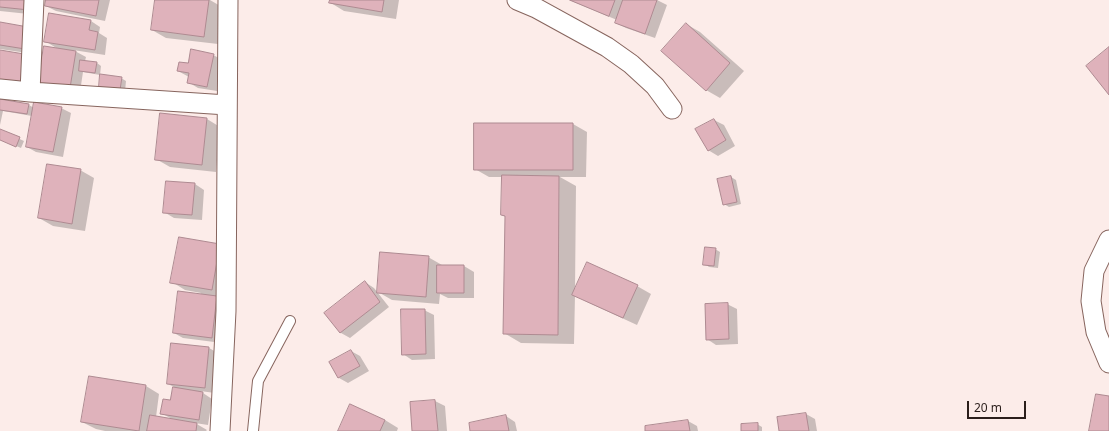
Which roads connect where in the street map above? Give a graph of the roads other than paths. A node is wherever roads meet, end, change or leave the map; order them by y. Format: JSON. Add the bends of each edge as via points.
{"nodes":[{"id":1,"x":34,"y":0,"type":"edge"},
{"id":2,"x":228,"y":0,"type":"edge"},
{"id":3,"x":518,"y":0,"type":"edge"},
{"id":4,"x":0,"y":89,"type":"edge"},
{"id":5,"x":30,"y":92,"type":"junction"},
{"id":6,"x":227,"y":105,"type":"junction"},
{"id":7,"x":672,"y":109,"type":"dead end"},
{"id":8,"x":1109,"y":240,"type":"edge"},
{"id":9,"x":290,"y":321,"type":"dead end"},
{"id":10,"x":1109,"y":363,"type":"edge"},
{"id":11,"x":220,"y":431,"type":"edge"},
{"id":12,"x":253,"y":431,"type":"edge"}],
"edges":[{"from":1,"to":5,"type":"street"},
{"from":2,"to":6,"type":"street"},
{"from":3,"to":7,"type":"street","via":[[607,47],[655,86]]},
{"from":4,"to":5,"type":"street"},
{"from":5,"to":6,"type":"street"},
{"from":6,"to":11,"type":"street","via":[[226,311]]},
{"from":8,"to":10,"type":"street","via":[[1094,271],[1091,301],[1096,332]]},
{"from":9,"to":12,"type":"lane","via":[[258,380]]}]}
